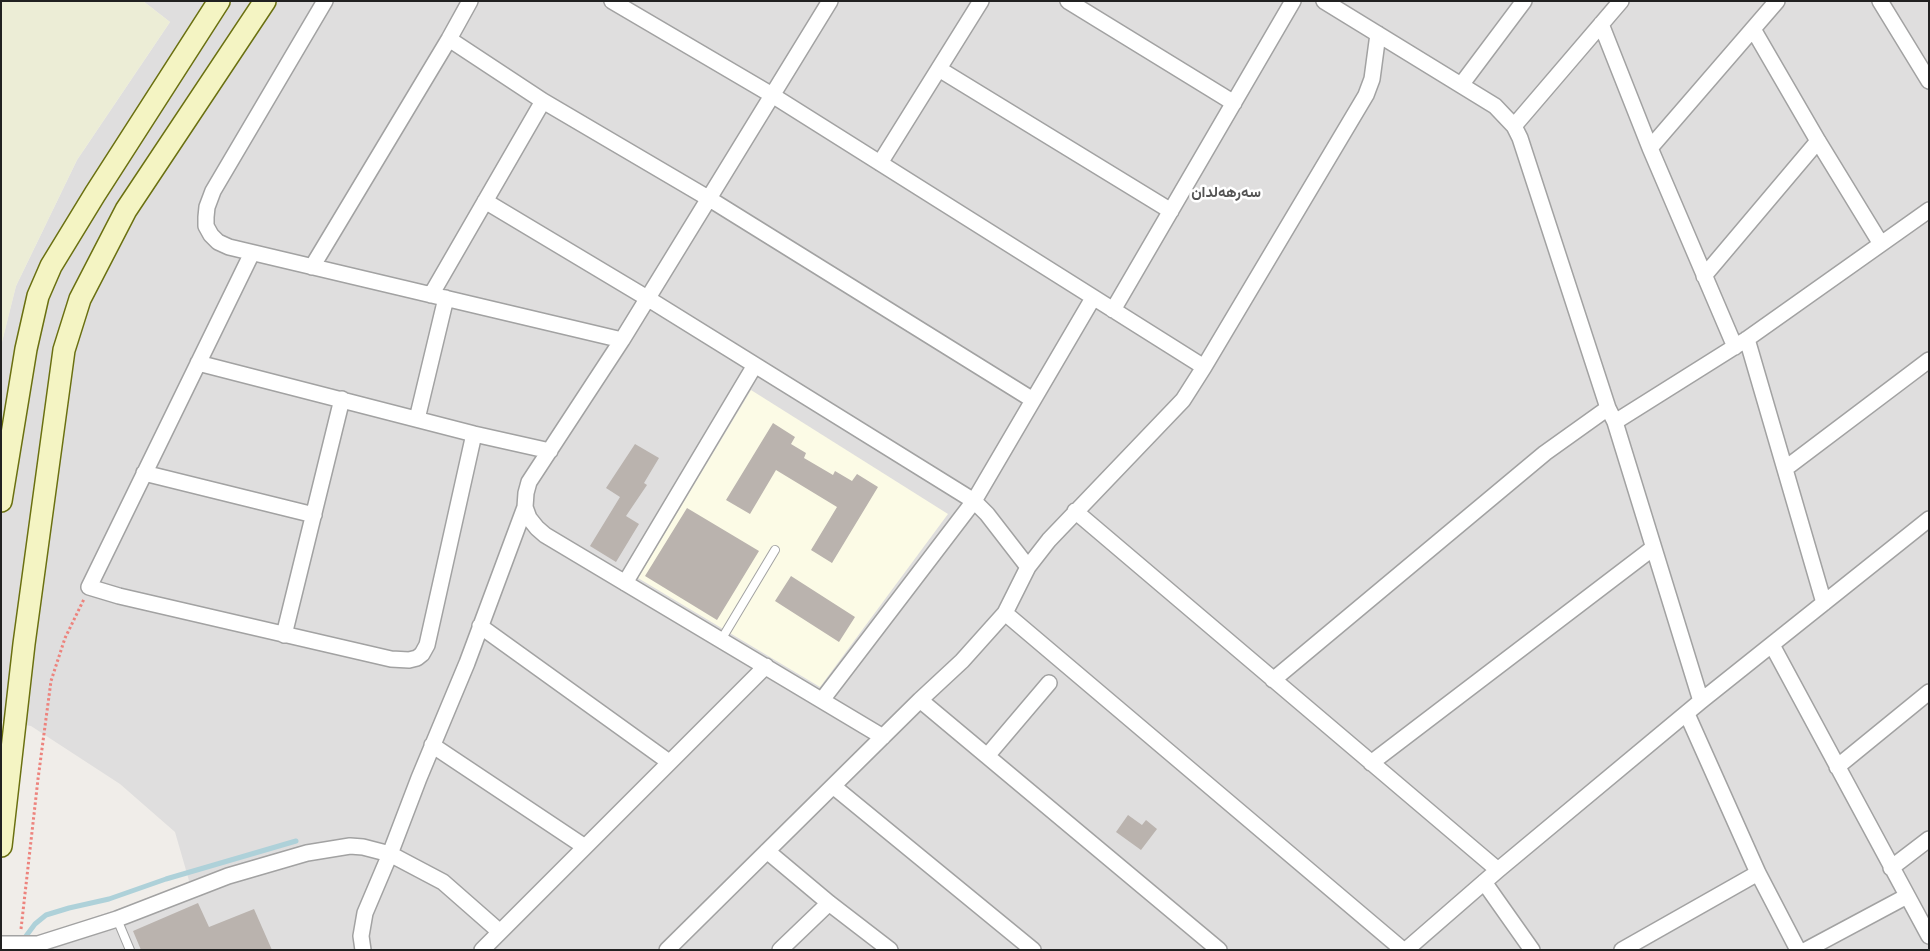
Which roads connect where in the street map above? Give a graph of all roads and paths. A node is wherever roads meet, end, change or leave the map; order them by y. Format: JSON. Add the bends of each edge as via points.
{"nodes":[{"id":1,"x":219,"y":1,"type":"edge"},
{"id":2,"x":264,"y":1,"type":"edge"},
{"id":3,"x":325,"y":1,"type":"edge"},
{"id":4,"x":470,"y":1,"type":"edge"},
{"id":5,"x":612,"y":1,"type":"edge"},
{"id":6,"x":830,"y":1,"type":"edge"},
{"id":7,"x":981,"y":1,"type":"edge"},
{"id":8,"x":1068,"y":1,"type":"edge"},
{"id":9,"x":1293,"y":1,"type":"edge"},
{"id":10,"x":1324,"y":1,"type":"edge"},
{"id":11,"x":1524,"y":1,"type":"edge"},
{"id":12,"x":1621,"y":1,"type":"edge"},
{"id":13,"x":1777,"y":1,"type":"edge"},
{"id":14,"x":1880,"y":1,"type":"edge"},
{"id":15,"x":1601,"y":24,"type":"junction"},
{"id":16,"x":1753,"y":29,"type":"junction"},
{"id":17,"x":1378,"y":34,"type":"junction"},
{"id":18,"x":449,"y":39,"type":"junction"},
{"id":19,"x":939,"y":69,"type":"junction"},
{"id":20,"x":1929,"y":81,"type":"edge"},
{"id":21,"x":1461,"y":85,"type":"junction"},
{"id":22,"x":772,"y":96,"type":"junction"},
{"id":23,"x":543,"y":101,"type":"junction"},
{"id":24,"x":1234,"y":102,"type":"junction"},
{"id":25,"x":1514,"y":126,"type":"junction"},
{"id":26,"x":1818,"y":141,"type":"junction"},
{"id":27,"x":1650,"y":148,"type":"junction"},
{"id":28,"x":880,"y":163,"type":"junction"},
{"id":29,"x":708,"y":198,"type":"junction"},
{"id":30,"x":485,"y":202,"type":"junction"},
{"id":31,"x":1929,"y":210,"type":"edge"},
{"id":32,"x":1171,"y":211,"type":"junction"},
{"id":33,"x":1881,"y":244,"type":"junction"},
{"id":34,"x":252,"y":253,"type":"junction"},
{"id":35,"x":312,"y":267,"type":"junction"},
{"id":36,"x":1704,"y":276,"type":"junction"},
{"id":37,"x":431,"y":295,"type":"junction"},
{"id":38,"x":446,"y":298,"type":"junction"},
{"id":39,"x":647,"y":298,"type":"junction"},
{"id":40,"x":1093,"y":298,"type":"junction"},
{"id":41,"x":1113,"y":310,"type":"junction"},
{"id":42,"x":622,"y":340,"type":"junction"},
{"id":43,"x":1741,"y":343,"type":"junction"},
{"id":44,"x":1929,"y":360,"type":"edge"},
{"id":45,"x":198,"y":363,"type":"junction"},
{"id":46,"x":755,"y":365,"type":"junction"},
{"id":47,"x":1204,"y":367,"type":"junction"},
{"id":48,"x":342,"y":399,"type":"junction"},
{"id":49,"x":1033,"y":400,"type":"junction"},
{"id":50,"x":1608,"y":408,"type":"junction"},
{"id":51,"x":417,"y":419,"type":"junction"},
{"id":52,"x":1615,"y":422,"type":"junction"},
{"id":53,"x":474,"y":434,"type":"junction"},
{"id":54,"x":550,"y":451,"type":"junction"},
{"id":55,"x":1786,"y":468,"type":"junction"},
{"id":56,"x":144,"y":473,"type":"junction"},
{"id":57,"x":974,"y":501,"type":"junction"},
{"id":58,"x":1,"y":502,"type":"edge"},
{"id":59,"x":525,"y":507,"type":"junction"},
{"id":60,"x":1075,"y":512,"type":"junction"},
{"id":61,"x":314,"y":515,"type":"junction"},
{"id":62,"x":1929,"y":519,"type":"edge"},
{"id":63,"x":1653,"y":548,"type":"junction"},
{"id":64,"x":775,"y":550,"type":"dead end"},
{"id":65,"x":1028,"y":566,"type":"junction"},
{"id":66,"x":625,"y":583,"type":"junction"},
{"id":67,"x":89,"y":587,"type":"junction"},
{"id":68,"x":1824,"y":603,"type":"junction"},
{"id":69,"x":1004,"y":613,"type":"junction"},
{"id":70,"x":480,"y":626,"type":"junction"},
{"id":71,"x":284,"y":635,"type":"junction"},
{"id":72,"x":721,"y":640,"type":"junction"},
{"id":73,"x":1772,"y":645,"type":"junction"},
{"id":74,"x":766,"y":666,"type":"junction"},
{"id":75,"x":1273,"y":680,"type":"junction"},
{"id":76,"x":1049,"y":683,"type":"dead end"},
{"id":77,"x":1929,"y":692,"type":"edge"},
{"id":78,"x":822,"y":700,"type":"junction"},
{"id":79,"x":920,"y":700,"type":"junction"},
{"id":80,"x":1701,"y":701,"type":"junction"},
{"id":81,"x":1687,"y":714,"type":"junction"},
{"id":82,"x":883,"y":737,"type":"junction"},
{"id":83,"x":432,"y":745,"type":"junction"},
{"id":84,"x":987,"y":756,"type":"junction"},
{"id":85,"x":669,"y":762,"type":"junction"},
{"id":86,"x":1371,"y":763,"type":"junction"},
{"id":87,"x":1837,"y":766,"type":"junction"},
{"id":88,"x":833,"y":786,"type":"junction"},
{"id":89,"x":1929,"y":839,"type":"edge"},
{"id":90,"x":1,"y":846,"type":"edge"},
{"id":91,"x":585,"y":847,"type":"junction"},
{"id":92,"x":767,"y":851,"type":"junction"},
{"id":93,"x":390,"y":854,"type":"junction"},
{"id":94,"x":1891,"y":868,"type":"junction"},
{"id":95,"x":1498,"y":870,"type":"junction"},
{"id":96,"x":1758,"y":873,"type":"junction"},
{"id":97,"x":1484,"y":882,"type":"junction"},
{"id":98,"x":1907,"y":896,"type":"junction"},
{"id":99,"x":829,"y":903,"type":"junction"},
{"id":100,"x":117,"y":918,"type":"junction"},
{"id":101,"x":500,"y":932,"type":"junction"},
{"id":102,"x":1929,"y":936,"type":"edge"},
{"id":103,"x":1,"y":944,"type":"edge"},
{"id":104,"x":20,"y":945,"type":"junction"},
{"id":105,"x":130,"y":950,"type":"edge"},
{"id":106,"x":363,"y":950,"type":"edge"},
{"id":107,"x":482,"y":950,"type":"edge"},
{"id":108,"x":667,"y":950,"type":"edge"},
{"id":109,"x":780,"y":950,"type":"edge"},
{"id":110,"x":890,"y":950,"type":"edge"},
{"id":111,"x":1033,"y":950,"type":"edge"},
{"id":112,"x":1219,"y":950,"type":"edge"},
{"id":113,"x":1404,"y":950,"type":"edge"},
{"id":114,"x":1532,"y":950,"type":"edge"},
{"id":115,"x":1622,"y":950,"type":"edge"},
{"id":116,"x":1798,"y":950,"type":"edge"},
{"id":117,"x":1806,"y":950,"type":"edge"}],
"edges":[{"from":1,"to":58,"type":"main road","via":[[51,266],[38,296],[26,349]]},
{"from":2,"to":90,"type":"main road","via":[[126,210],[80,299],[64,350],[24,644]]},
{"from":3,"to":34,"type":"street","via":[[223,172],[207,207],[206,226],[211,235],[229,247]]},
{"from":4,"to":18,"type":"street"},
{"from":5,"to":22,"type":"street"},
{"from":6,"to":22,"type":"street"},
{"from":7,"to":19,"type":"street"},
{"from":8,"to":24,"type":"street"},
{"from":9,"to":24,"type":"street"},
{"from":10,"to":17,"type":"street"},
{"from":11,"to":21,"type":"street"},
{"from":12,"to":15,"type":"street"},
{"from":13,"to":16,"type":"street"},
{"from":14,"to":20,"type":"street"},
{"from":15,"to":25,"type":"street"},
{"from":15,"to":27,"type":"street"},
{"from":16,"to":26,"type":"street"},
{"from":16,"to":27,"type":"street"},
{"from":17,"to":21,"type":"street"},
{"from":17,"to":47,"type":"street","via":[[1372,79],[1366,95]]},
{"from":18,"to":23,"type":"street"},
{"from":18,"to":35,"type":"street"},
{"from":19,"to":28,"type":"street"},
{"from":19,"to":32,"type":"street"},
{"from":21,"to":25,"type":"street","via":[[1495,106]]},
{"from":22,"to":28,"type":"street"},
{"from":22,"to":29,"type":"street"},
{"from":23,"to":29,"type":"street"},
{"from":23,"to":30,"type":"street"},
{"from":24,"to":32,"type":"street"},
{"from":25,"to":50,"type":"street"},
{"from":26,"to":33,"type":"street"},
{"from":26,"to":36,"type":"street"},
{"from":27,"to":36,"type":"street"},
{"from":28,"to":40,"type":"street"},
{"from":29,"to":39,"type":"street"},
{"from":29,"to":49,"type":"street"},
{"from":30,"to":37,"type":"street"},
{"from":30,"to":39,"type":"street"},
{"from":31,"to":33,"type":"street"},
{"from":32,"to":41,"type":"street"},
{"from":33,"to":43,"type":"street"},
{"from":34,"to":35,"type":"street"},
{"from":34,"to":45,"type":"street"},
{"from":35,"to":37,"type":"street"},
{"from":36,"to":43,"type":"street"},
{"from":37,"to":38,"type":"street"},
{"from":38,"to":42,"type":"street"},
{"from":38,"to":51,"type":"street"},
{"from":39,"to":42,"type":"street"},
{"from":39,"to":46,"type":"street"},
{"from":40,"to":41,"type":"street"},
{"from":40,"to":49,"type":"street"},
{"from":41,"to":47,"type":"street"},
{"from":42,"to":54,"type":"street"},
{"from":43,"to":52,"type":"street"},
{"from":43,"to":55,"type":"street"},
{"from":44,"to":55,"type":"street"},
{"from":45,"to":48,"type":"street"},
{"from":45,"to":56,"type":"street"},
{"from":46,"to":57,"type":"street"},
{"from":46,"to":66,"type":"street"},
{"from":47,"to":60,"type":"street","via":[[1183,400]]},
{"from":48,"to":51,"type":"street"},
{"from":48,"to":61,"type":"street"},
{"from":49,"to":57,"type":"street"},
{"from":50,"to":52,"type":"street"},
{"from":50,"to":75,"type":"street","via":[[1545,453]]},
{"from":51,"to":53,"type":"street"},
{"from":52,"to":63,"type":"street"},
{"from":53,"to":54,"type":"street"},
{"from":53,"to":71,"type":"street","via":[[427,645],[422,654],[409,660],[391,660]]},
{"from":54,"to":59,"type":"street","via":[[529,482]]},
{"from":55,"to":68,"type":"street"},
{"from":56,"to":61,"type":"street"},
{"from":56,"to":67,"type":"street"},
{"from":57,"to":65,"type":"street"},
{"from":57,"to":78,"type":"street"},
{"from":59,"to":66,"type":"street","via":[[545,535]]},
{"from":59,"to":70,"type":"street"},
{"from":60,"to":65,"type":"street"},
{"from":60,"to":75,"type":"street"},
{"from":61,"to":71,"type":"street"},
{"from":62,"to":68,"type":"street"},
{"from":63,"to":80,"type":"street"},
{"from":63,"to":86,"type":"street"},
{"from":64,"to":72,"type":"lane"},
{"from":65,"to":69,"type":"street"},
{"from":66,"to":72,"type":"street"},
{"from":67,"to":71,"type":"street"},
{"from":67,"to":104,"type":"path","via":[[65,638],[51,681]]},
{"from":68,"to":73,"type":"street"},
{"from":69,"to":79,"type":"street","via":[[962,661]]},
{"from":69,"to":113,"type":"street"},
{"from":70,"to":83,"type":"street"},
{"from":70,"to":85,"type":"street"},
{"from":72,"to":74,"type":"street"},
{"from":73,"to":80,"type":"street"},
{"from":73,"to":87,"type":"street"},
{"from":74,"to":78,"type":"street"},
{"from":74,"to":85,"type":"street"},
{"from":75,"to":86,"type":"street"},
{"from":76,"to":84,"type":"street"},
{"from":77,"to":87,"type":"street"},
{"from":78,"to":82,"type":"street"},
{"from":79,"to":82,"type":"street"},
{"from":79,"to":84,"type":"street"},
{"from":80,"to":81,"type":"street"},
{"from":81,"to":95,"type":"street"},
{"from":81,"to":96,"type":"street"},
{"from":82,"to":88,"type":"street"},
{"from":83,"to":91,"type":"street"},
{"from":83,"to":93,"type":"street"},
{"from":84,"to":112,"type":"street"},
{"from":85,"to":91,"type":"street"},
{"from":86,"to":95,"type":"street"},
{"from":87,"to":94,"type":"street"},
{"from":88,"to":92,"type":"street"},
{"from":88,"to":111,"type":"street"},
{"from":89,"to":94,"type":"street"},
{"from":91,"to":101,"type":"street"},
{"from":92,"to":99,"type":"street"},
{"from":92,"to":108,"type":"street"},
{"from":93,"to":100,"type":"street","via":[[350,846],[307,853],[228,876]]},
{"from":93,"to":101,"type":"street","via":[[443,882]]},
{"from":93,"to":106,"type":"street","via":[[365,913],[361,936]]},
{"from":94,"to":98,"type":"street"},
{"from":95,"to":97,"type":"street"},
{"from":96,"to":115,"type":"street"},
{"from":96,"to":116,"type":"street"},
{"from":97,"to":113,"type":"street"},
{"from":97,"to":114,"type":"street"},
{"from":98,"to":102,"type":"street"},
{"from":98,"to":117,"type":"street"},
{"from":99,"to":109,"type":"street"},
{"from":99,"to":110,"type":"street"},
{"from":100,"to":104,"type":"street","via":[[38,944]]},
{"from":100,"to":105,"type":"lane"},
{"from":101,"to":107,"type":"street"},
{"from":103,"to":104,"type":"street"}]}
